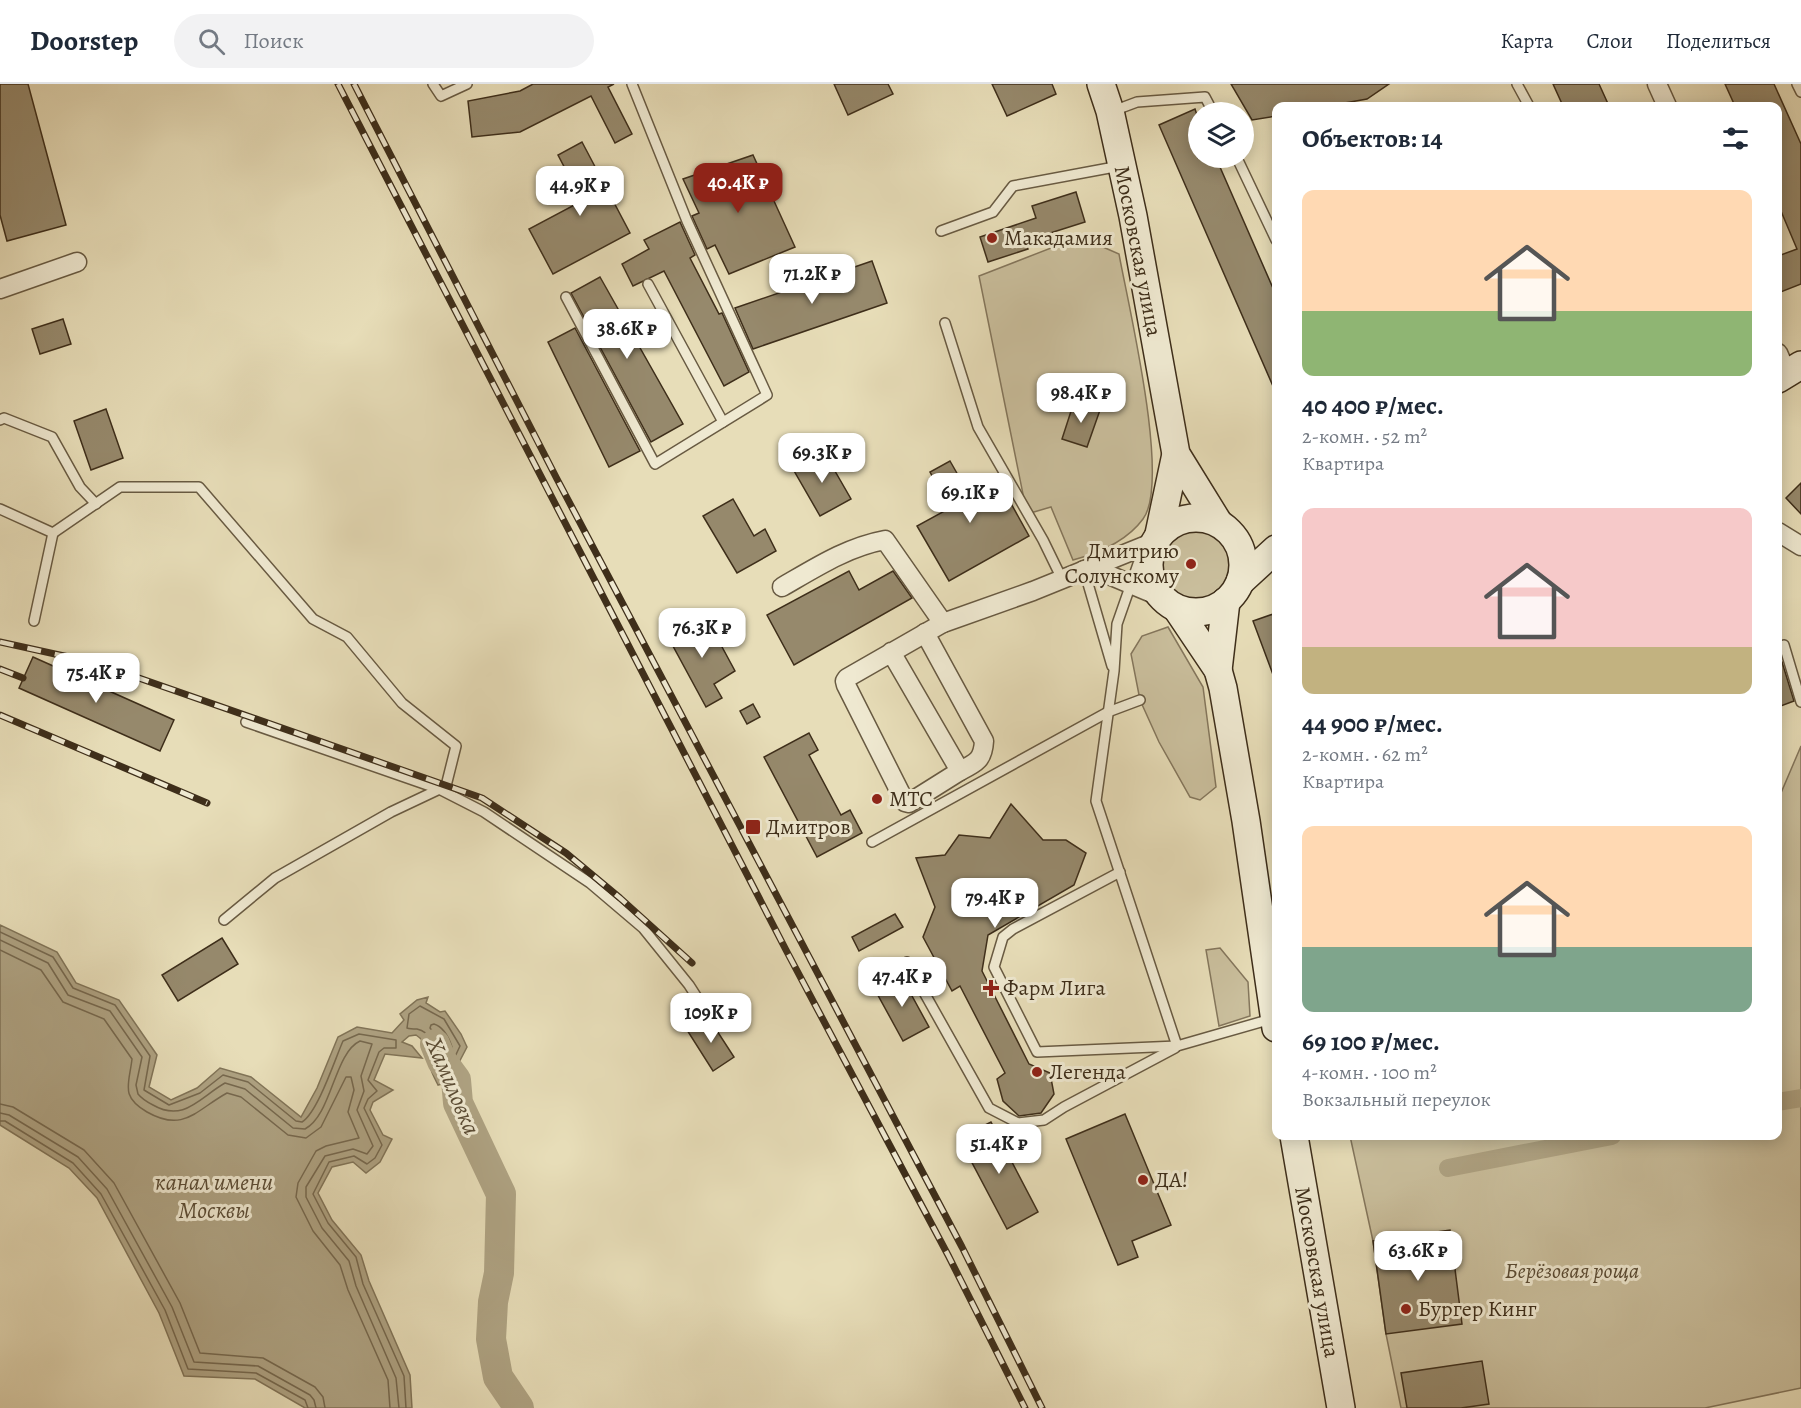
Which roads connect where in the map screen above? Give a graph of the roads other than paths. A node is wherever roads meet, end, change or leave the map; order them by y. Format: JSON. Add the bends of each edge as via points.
{"nodes":[{"id":1,"x":433,"y":84,"type":"edge"},
{"id":2,"x":468,"y":84,"type":"edge"},
{"id":3,"x":632,"y":84,"type":"edge"},
{"id":4,"x":1101,"y":84,"type":"edge"},
{"id":5,"x":1518,"y":84,"type":"edge"},
{"id":6,"x":1657,"y":84,"type":"edge"},
{"id":7,"x":1797,"y":84,"type":"edge"},
{"id":8,"x":1801,"y":92,"type":"edge"},
{"id":9,"x":1207,"y":102,"type":"edge"},
{"id":10,"x":1527,"y":102,"type":"edge"},
{"id":11,"x":1665,"y":102,"type":"edge"},
{"id":12,"x":1110,"y":111,"type":"junction"},
{"id":13,"x":1123,"y":166,"type":"junction"},
{"id":14,"x":1242,"y":168,"type":"edge"},
{"id":15,"x":941,"y":231,"type":"dead end"},
{"id":16,"x":1272,"y":232,"type":"edge"},
{"id":17,"x":77,"y":262,"type":"dead end"},
{"id":18,"x":648,"y":284,"type":"dead end"},
{"id":19,"x":1,"y":286,"type":"edge"},
{"id":20,"x":566,"y":297,"type":"dead end"},
{"id":21,"x":945,"y":323,"type":"dead end"},
{"id":22,"x":0,"y":420,"type":"edge"},
{"id":23,"x":723,"y":422,"type":"junction"},
{"id":24,"x":1176,"y":454,"type":"junction"},
{"id":25,"x":96,"y":504,"type":"junction"},
{"id":26,"x":0,"y":508,"type":"edge"},
{"id":27,"x":1224,"y":527,"type":"junction"},
{"id":28,"x":53,"y":533,"type":"junction"},
{"id":29,"x":1782,"y":534,"type":"edge"},
{"id":30,"x":1156,"y":538,"type":"junction"},
{"id":31,"x":1272,"y":545,"type":"edge"},
{"id":32,"x":1801,"y":546,"type":"edge"},
{"id":33,"x":1272,"y":551,"type":"edge"},
{"id":34,"x":1083,"y":570,"type":"junction"},
{"id":35,"x":1062,"y":579,"type":"junction"},
{"id":36,"x":1130,"y":584,"type":"junction"},
{"id":37,"x":782,"y":587,"type":"dead end"},
{"id":38,"x":1233,"y":592,"type":"junction"},
{"id":39,"x":1168,"y":602,"type":"junction"},
{"id":40,"x":34,"y":621,"type":"dead end"},
{"id":41,"x":942,"y":623,"type":"junction"},
{"id":42,"x":926,"y":633,"type":"junction"},
{"id":43,"x":1784,"y":645,"type":"dead end"},
{"id":44,"x":891,"y":652,"type":"junction"},
{"id":45,"x":1218,"y":670,"type":"junction"},
{"id":46,"x":1114,"y":671,"type":"junction"},
{"id":47,"x":1140,"y":700,"type":"dead end"},
{"id":48,"x":1801,"y":702,"type":"edge"},
{"id":49,"x":1108,"y":712,"type":"junction"},
{"id":50,"x":246,"y":722,"type":"dead end"},
{"id":51,"x":960,"y":771,"type":"junction"},
{"id":52,"x":439,"y":789,"type":"junction"},
{"id":53,"x":872,"y":842,"type":"dead end"},
{"id":54,"x":1120,"y":872,"type":"junction"},
{"id":55,"x":224,"y":920,"type":"dead end"},
{"id":56,"x":907,"y":962,"type":"dead end"},
{"id":57,"x":1272,"y":994,"type":"edge"},
{"id":58,"x":705,"y":1010,"type":"dead end"},
{"id":59,"x":1272,"y":1022,"type":"edge"},
{"id":60,"x":1178,"y":1046,"type":"junction"},
{"id":61,"x":1295,"y":1140,"type":"edge"},
{"id":62,"x":1341,"y":1408,"type":"edge"}],
"edges":[{"from":1,"to":2,"type":"lane","via":[[441,96]]},
{"from":3,"to":23,"type":"lane","via":[[687,220],[767,394]]},
{"from":4,"to":12,"type":"main road","name":"Московская улица"},
{"from":5,"to":10,"type":"lane"},
{"from":6,"to":11,"type":"street"},
{"from":7,"to":8,"type":"lane"},
{"from":9,"to":12,"type":"lane","via":[[1204,97],[1137,102]]},
{"from":12,"to":13,"type":"main road","name":"Московская улица"},
{"from":13,"to":15,"type":"lane","via":[[1013,186],[993,212]]},
{"from":13,"to":24,"type":"main road","name":"Московская улица"},
{"from":14,"to":16,"type":"lane"},
{"from":17,"to":19,"type":"street"},
{"from":18,"to":23,"type":"lane"},
{"from":20,"to":23,"type":"lane","via":[[655,464]]},
{"from":21,"to":35,"type":"lane","via":[[978,427]]},
{"from":22,"to":25,"type":"lane","via":[[4,418],[52,437],[80,487]]},
{"from":24,"to":27,"type":"main road","name":"Московская улица"},
{"from":24,"to":30,"type":"main road","name":"Московская улица"},
{"from":25,"to":28,"type":"lane"},
{"from":25,"to":52,"type":"lane","via":[[120,487],[199,487],[313,619],[347,637],[402,703],[456,746],[446,786]]},
{"from":26,"to":28,"type":"lane"},
{"from":27,"to":30,"type":"main road","via":[[1192,517],[1176,521]]},
{"from":27,"to":31,"type":"main road"},
{"from":27,"to":38,"type":"main road","name":"Московская улица","via":[[1243,556],[1243,568]]},
{"from":28,"to":40,"type":"lane"},
{"from":29,"to":32,"type":"street"},
{"from":30,"to":34,"type":"street"},
{"from":30,"to":36,"type":"lane"},
{"from":30,"to":39,"type":"main road","name":"Московская улица","via":[[1148,570],[1152,583]]},
{"from":33,"to":38,"type":"main road"},
{"from":34,"to":35,"type":"street"},
{"from":34,"to":36,"type":"street"},
{"from":34,"to":46,"type":"lane"},
{"from":35,"to":41,"type":"street"},
{"from":36,"to":39,"type":"street"},
{"from":36,"to":46,"type":"lane","via":[[1117,624]]},
{"from":37,"to":41,"type":"street","via":[[863,544],[885,540]]},
{"from":38,"to":39,"type":"main road","via":[[1214,608],[1200,612]]},
{"from":38,"to":45,"type":"main road","name":"Московская улица"},
{"from":39,"to":45,"type":"main road","name":"Московская улица"},
{"from":41,"to":42,"type":"street"},
{"from":42,"to":44,"type":"street"},
{"from":42,"to":51,"type":"street","via":[[984,741],[978,762]]},
{"from":43,"to":48,"type":"lane"},
{"from":44,"to":51,"type":"street"},
{"from":44,"to":51,"type":"street","via":[[845,681],[905,802]]},
{"from":45,"to":57,"type":"main road","name":"Московская улица"},
{"from":46,"to":49,"type":"lane"},
{"from":47,"to":49,"type":"lane"},
{"from":49,"to":53,"type":"lane"},
{"from":49,"to":54,"type":"lane","via":[[1096,801]]},
{"from":50,"to":52,"type":"lane"},
{"from":52,"to":55,"type":"lane","via":[[275,878]]},
{"from":52,"to":58,"type":"lane","via":[[484,812],[590,883],[643,928]]},
{"from":54,"to":60,"type":"lane"},
{"from":54,"to":60,"type":"lane","via":[[1012,928],[1004,937],[994,967],[1037,1052]]},
{"from":56,"to":60,"type":"lane","via":[[989,1107],[1018,1123],[1044,1120]]},
{"from":59,"to":60,"type":"lane"},
{"from":61,"to":62,"type":"main road","name":"Московская улица"}]}
